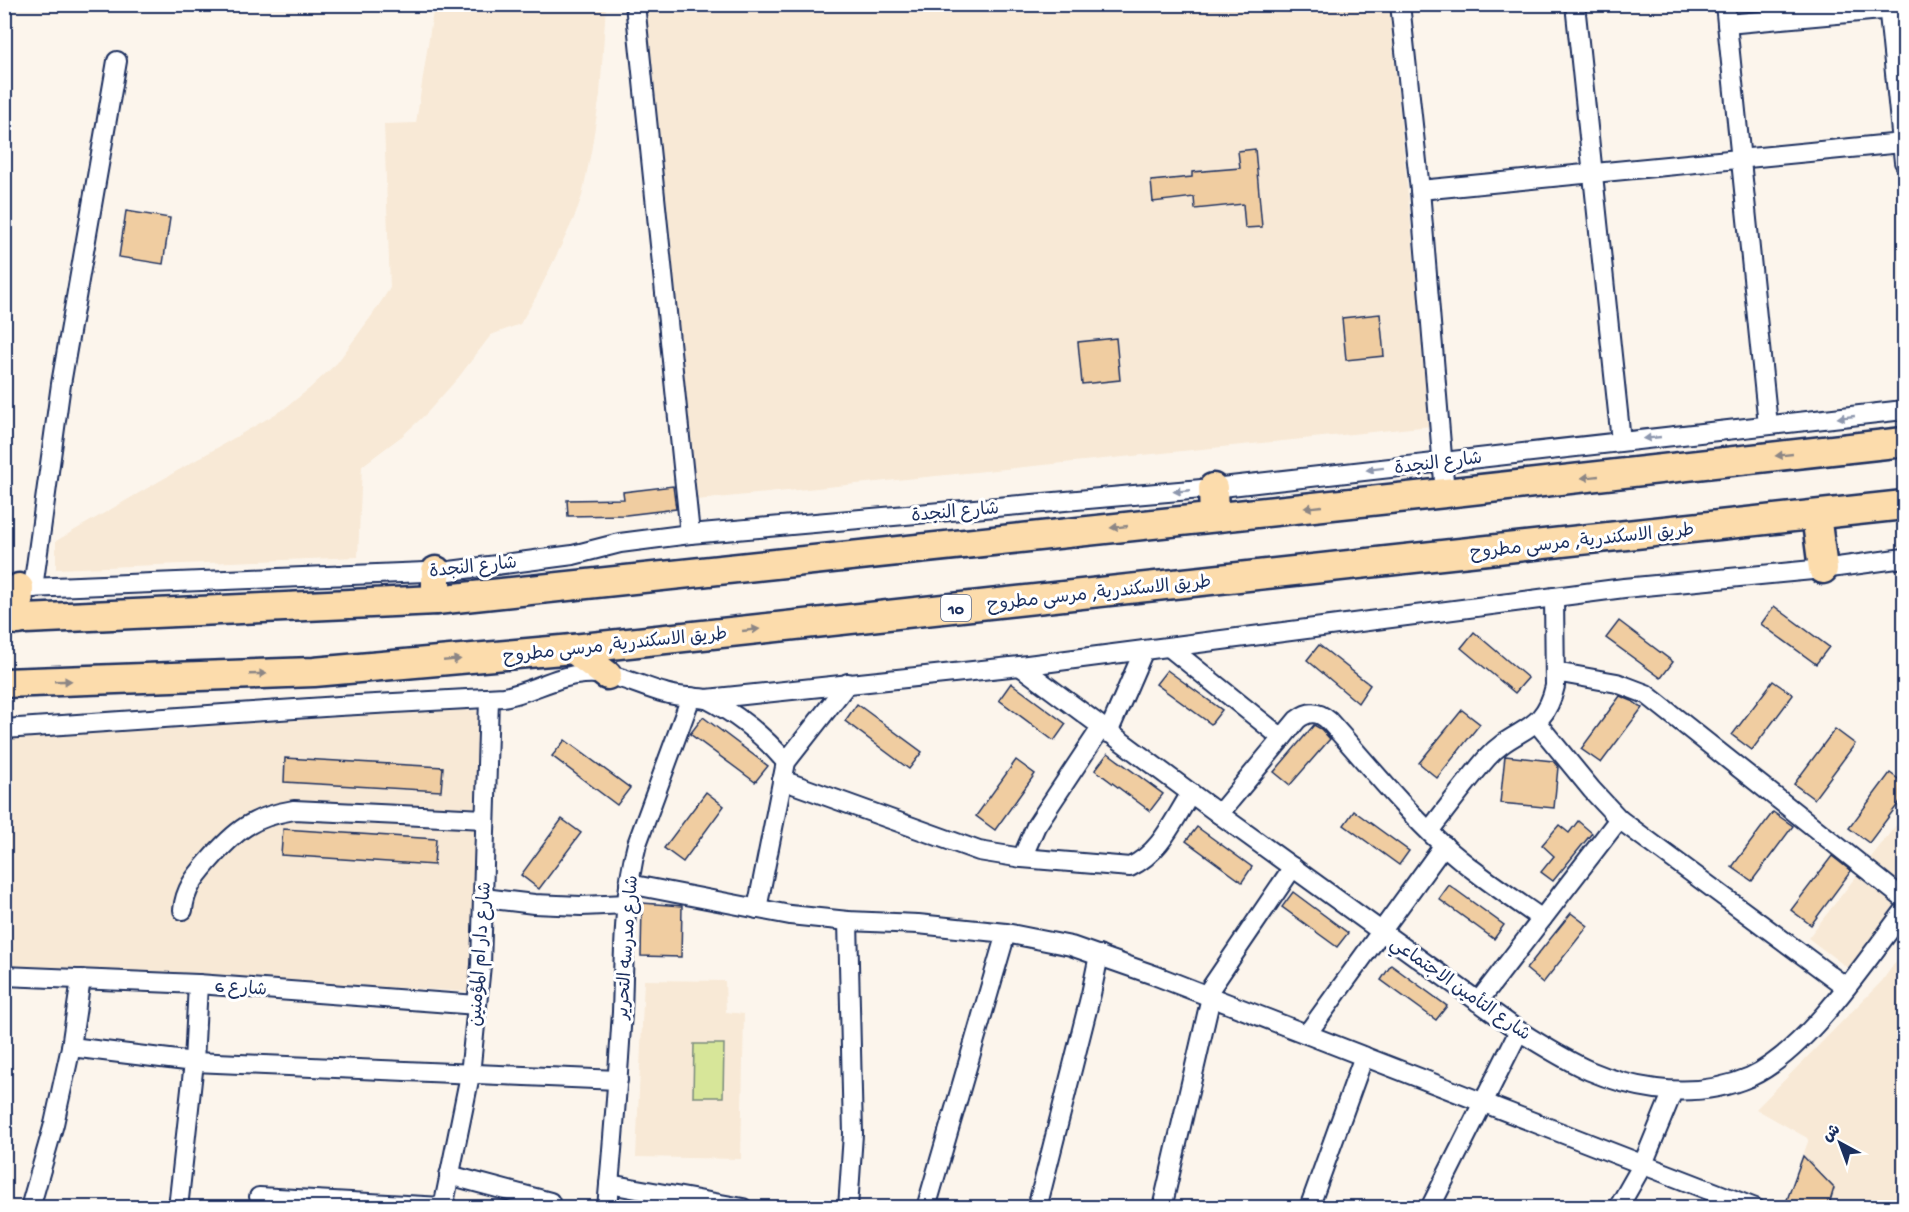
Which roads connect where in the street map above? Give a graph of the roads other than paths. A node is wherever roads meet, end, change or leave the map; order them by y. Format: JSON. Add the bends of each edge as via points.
{"nodes":[{"id":1,"x":635,"y":4,"type":"edge"},
{"id":2,"x":1400,"y":4,"type":"edge"},
{"id":3,"x":1575,"y":4,"type":"edge"},
{"id":4,"x":1725,"y":4,"type":"edge"},
{"id":5,"x":1894,"y":7,"type":"edge"},
{"id":6,"x":1726,"y":24,"type":"junction"},
{"id":7,"x":117,"y":61,"type":"dead end"},
{"id":8,"x":1902,"y":143,"type":"junction"},
{"id":9,"x":1739,"y":160,"type":"junction"},
{"id":10,"x":1905,"y":162,"type":"edge"},
{"id":11,"x":1592,"y":175,"type":"junction"},
{"id":12,"x":1420,"y":190,"type":"junction"},
{"id":13,"x":1905,"y":410,"type":"edge"},
{"id":14,"x":1768,"y":425,"type":"junction"},
{"id":15,"x":1621,"y":441,"type":"junction"},
{"id":16,"x":1905,"y":442,"type":"edge"},
{"id":17,"x":1442,"y":462,"type":"junction"},
{"id":18,"x":1213,"y":488,"type":"junction"},
{"id":19,"x":1445,"y":493,"type":"junction"},
{"id":20,"x":1905,"y":505,"type":"edge"},
{"id":21,"x":1816,"y":515,"type":"junction"},
{"id":22,"x":1214,"y":517,"type":"junction"},
{"id":23,"x":690,"y":534,"type":"junction"},
{"id":24,"x":1905,"y":558,"type":"edge"},
{"id":25,"x":1823,"y":569,"type":"junction"},
{"id":26,"x":436,"y":571,"type":"junction"},
{"id":27,"x":19,"y":588,"type":"edge"},
{"id":28,"x":1554,"y":597,"type":"junction"},
{"id":29,"x":436,"y":600,"type":"junction"},
{"id":30,"x":11,"y":620,"type":"edge"},
{"id":31,"x":1169,"y":646,"type":"junction"},
{"id":32,"x":573,"y":649,"type":"junction"},
{"id":33,"x":1144,"y":650,"type":"junction"},
{"id":34,"x":1020,"y":666,"type":"junction"},
{"id":35,"x":1555,"y":672,"type":"junction"},
{"id":36,"x":607,"y":675,"type":"junction"},
{"id":37,"x":4,"y":683,"type":"edge"},
{"id":38,"x":848,"y":683,"type":"junction"},
{"id":39,"x":699,"y":698,"type":"junction"},
{"id":40,"x":489,"y":699,"type":"junction"},
{"id":41,"x":1537,"y":723,"type":"junction"},
{"id":42,"x":4,"y":729,"type":"edge"},
{"id":43,"x":1105,"y":730,"type":"junction"},
{"id":44,"x":1282,"y":738,"type":"junction"},
{"id":45,"x":784,"y":771,"type":"junction"},
{"id":46,"x":1191,"y":793,"type":"junction"},
{"id":47,"x":1219,"y":814,"type":"junction"},
{"id":48,"x":485,"y":819,"type":"junction"},
{"id":49,"x":1619,"y":819,"type":"junction"},
{"id":50,"x":1429,"y":831,"type":"junction"},
{"id":51,"x":1444,"y":845,"type":"junction"},
{"id":52,"x":1022,"y":858,"type":"junction"},
{"id":53,"x":1293,"y":867,"type":"junction"},
{"id":54,"x":629,"y":884,"type":"junction"},
{"id":55,"x":484,"y":898,"type":"junction"},
{"id":56,"x":1905,"y":899,"type":"edge"},
{"id":57,"x":628,"y":904,"type":"junction"},
{"id":58,"x":757,"y":909,"type":"junction"},
{"id":59,"x":183,"y":910,"type":"dead end"},
{"id":60,"x":1905,"y":911,"type":"edge"},
{"id":61,"x":1542,"y":919,"type":"junction"},
{"id":62,"x":848,"y":921,"type":"junction"},
{"id":63,"x":1381,"y":931,"type":"junction"},
{"id":64,"x":1006,"y":933,"type":"junction"},
{"id":65,"x":1099,"y":955,"type":"junction"},
{"id":66,"x":4,"y":976,"type":"edge"},
{"id":67,"x":81,"y":979,"type":"junction"},
{"id":68,"x":198,"y":984,"type":"junction"},
{"id":69,"x":1846,"y":987,"type":"junction"},
{"id":70,"x":1208,"y":996,"type":"junction"},
{"id":71,"x":1478,"y":1002,"type":"junction"},
{"id":72,"x":477,"y":1005,"type":"junction"},
{"id":73,"x":1519,"y":1031,"type":"junction"},
{"id":74,"x":1307,"y":1034,"type":"junction"},
{"id":75,"x":71,"y":1047,"type":"junction"},
{"id":76,"x":1364,"y":1056,"type":"junction"},
{"id":77,"x":194,"y":1062,"type":"junction"},
{"id":78,"x":470,"y":1075,"type":"junction"},
{"id":79,"x":618,"y":1080,"type":"junction"},
{"id":80,"x":1673,"y":1091,"type":"junction"},
{"id":81,"x":1484,"y":1102,"type":"junction"},
{"id":82,"x":1643,"y":1164,"type":"junction"},
{"id":83,"x":449,"y":1175,"type":"junction"},
{"id":84,"x":609,"y":1184,"type":"junction"},
{"id":85,"x":259,"y":1197,"type":"dead end"},
{"id":86,"x":550,"y":1202,"type":"dead end"},
{"id":87,"x":443,"y":1207,"type":"edge"},
{"id":88,"x":30,"y":1208,"type":"edge"},
{"id":89,"x":178,"y":1208,"type":"edge"},
{"id":90,"x":607,"y":1208,"type":"edge"},
{"id":91,"x":743,"y":1208,"type":"edge"},
{"id":92,"x":848,"y":1208,"type":"edge"},
{"id":93,"x":926,"y":1208,"type":"edge"},
{"id":94,"x":1037,"y":1208,"type":"edge"},
{"id":95,"x":1162,"y":1208,"type":"edge"},
{"id":96,"x":1309,"y":1208,"type":"edge"},
{"id":97,"x":1430,"y":1208,"type":"edge"},
{"id":98,"x":1618,"y":1208,"type":"edge"},
{"id":99,"x":1755,"y":1208,"type":"edge"}],
"edges":[{"from":1,"to":23,"type":"street"},
{"from":2,"to":12,"type":"street"},
{"from":3,"to":11,"type":"street"},
{"from":4,"to":6,"type":"street"},
{"from":5,"to":6,"type":"street"},
{"from":5,"to":8,"type":"street"},
{"from":6,"to":9,"type":"street"},
{"from":7,"to":27,"type":"street","via":[[62,384]]},
{"from":8,"to":9,"type":"street"},
{"from":8,"to":10,"type":"street"},
{"from":9,"to":11,"type":"street"},
{"from":9,"to":14,"type":"street"},
{"from":11,"to":12,"type":"street"},
{"from":11,"to":15,"type":"street"},
{"from":12,"to":17,"type":"street"},
{"from":13,"to":14,"type":"street","name":"شارع النجدة","one_way":true},
{"from":14,"to":15,"type":"street","name":"شارع النجدة","one_way":true},
{"from":15,"to":17,"type":"street","name":"شارع النجدة"},
{"from":16,"to":19,"type":"main road","one_way":true},
{"from":17,"to":18,"type":"street","name":"شارع النجدة","one_way":true},
{"from":17,"to":19,"type":"street"},
{"from":18,"to":22,"type":"main road"},
{"from":18,"to":23,"type":"street","name":"شارع النجدة","one_way":true},
{"from":19,"to":22,"type":"main road","one_way":true},
{"from":20,"to":21,"type":"main road","name":"طريق الاسكندرية, مرسى مطروح","number":"10"},
{"from":21,"to":25,"type":"main road"},
{"from":32,"to":21,"type":"main road","name":"طريق الاسكندرية, مرسى مطروح","number":"10","one_way":true},
{"from":22,"to":29,"type":"main road","one_way":true},
{"from":23,"to":26,"type":"street","name":"شارع النجدة","via":[[620,543],[573,555]]},
{"from":24,"to":25,"type":"street"},
{"from":25,"to":28,"type":"street"},
{"from":26,"to":27,"type":"street","name":"شارع النجدة"},
{"from":26,"to":29,"type":"main road"},
{"from":27,"to":30,"type":"main road"},
{"from":28,"to":31,"type":"street"},
{"from":28,"to":35,"type":"street"},
{"from":29,"to":30,"type":"main road"},
{"from":31,"to":33,"type":"street"},
{"from":31,"to":44,"type":"street"},
{"from":32,"to":36,"type":"main road"},
{"from":37,"to":32,"type":"main road","name":"طريق الاسكندرية, مرسى مطروح","number":"10","one_way":true,"via":[[314,672]]},
{"from":33,"to":34,"type":"street"},
{"from":33,"to":43,"type":"street"},
{"from":34,"to":38,"type":"street"},
{"from":34,"to":43,"type":"street","name":"شارع التأمين الاجتماعي"},
{"from":35,"to":41,"type":"street","via":[[1552,700]]},
{"from":35,"to":56,"type":"street","via":[[1617,682],[1646,694]]},
{"from":36,"to":39,"type":"street","via":[[666,694]]},
{"from":36,"to":40,"type":"street","via":[[567,676],[518,695]]},
{"from":38,"to":39,"type":"street"},
{"from":38,"to":45,"type":"street"},
{"from":39,"to":45,"type":"street","via":[[742,719],[773,747]]},
{"from":39,"to":54,"type":"street","name":"شارع مدرسه التحرير","via":[[637,844]]},
{"from":40,"to":42,"type":"street"},
{"from":40,"to":48,"type":"street","name":"شارع دار ام المؤمنين"},
{"from":41,"to":49,"type":"street"},
{"from":41,"to":50,"type":"street","via":[[1504,742],[1487,758]]},
{"from":43,"to":46,"type":"street","name":"شارع التأمين الاجتماعي"},
{"from":43,"to":52,"type":"street","via":[[1036,826]]},
{"from":44,"to":47,"type":"street"},
{"from":44,"to":50,"type":"street","via":[[1303,716],[1324,716]]},
{"from":45,"to":52,"type":"street","via":[[958,845]]},
{"from":45,"to":58,"type":"street"},
{"from":46,"to":47,"type":"street","name":"شارع التأمين الاجتماعي"},
{"from":46,"to":52,"type":"street","via":[[1154,852],[1130,867]]},
{"from":47,"to":53,"type":"street","name":"شارع التأمين الاجتماعي"},
{"from":48,"to":55,"type":"street","name":"شارع دار ام المؤمنين"},
{"from":48,"to":59,"type":"street","via":[[294,810],[277,813],[230,838],[193,880]]},
{"from":49,"to":61,"type":"street"},
{"from":49,"to":69,"type":"street"},
{"from":50,"to":51,"type":"street"},
{"from":51,"to":61,"type":"street"},
{"from":51,"to":63,"type":"street"},
{"from":53,"to":63,"type":"street","name":"شارع التأمين الاجتماعي"},
{"from":53,"to":70,"type":"street"},
{"from":54,"to":57,"type":"street","name":"شارع مدرسه التحرير"},
{"from":54,"to":58,"type":"street"},
{"from":55,"to":57,"type":"street","via":[[534,904]]},
{"from":55,"to":72,"type":"street","name":"شارع دار ام المؤمنين"},
{"from":57,"to":79,"type":"street","name":"شارع مدرسه التحرير"},
{"from":58,"to":62,"type":"street"},
{"from":60,"to":69,"type":"street","name":"شارع التأمين الاجتماعي"},
{"from":61,"to":71,"type":"street"},
{"from":62,"to":64,"type":"street"},
{"from":62,"to":92,"type":"street","via":[[853,1134]]},
{"from":63,"to":71,"type":"street","name":"شارع التأمين الاجتماعي"},
{"from":63,"to":74,"type":"street"},
{"from":64,"to":65,"type":"street"},
{"from":64,"to":93,"type":"street"},
{"from":65,"to":70,"type":"street"},
{"from":65,"to":94,"type":"street"},
{"from":66,"to":67,"type":"street","name":"شارع 6"},
{"from":67,"to":68,"type":"street","name":"شارع 6"},
{"from":67,"to":75,"type":"street"},
{"from":68,"to":72,"type":"street","name":"شارع 6"},
{"from":68,"to":77,"type":"street"},
{"from":69,"to":80,"type":"street","name":"شارع التأمين الاجتماعي","via":[[1800,1039],[1751,1076],[1726,1086]]},
{"from":70,"to":74,"type":"street"},
{"from":70,"to":95,"type":"street"},
{"from":71,"to":73,"type":"street","name":"شارع التأمين الاجتماعي"},
{"from":72,"to":78,"type":"street","name":"شارع دار ام المؤمنين"},
{"from":73,"to":80,"type":"street","name":"شارع التأمين الاجتماعي","via":[[1591,1072]]},
{"from":73,"to":81,"type":"street"},
{"from":74,"to":76,"type":"street"},
{"from":75,"to":77,"type":"street"},
{"from":75,"to":88,"type":"street"},
{"from":76,"to":81,"type":"street"},
{"from":76,"to":96,"type":"street"},
{"from":77,"to":78,"type":"street"},
{"from":77,"to":89,"type":"street"},
{"from":78,"to":79,"type":"street"},
{"from":78,"to":83,"type":"street","name":"شارع دار ام المؤمنين"},
{"from":79,"to":84,"type":"street","name":"شارع مدرسه التحرير"},
{"from":80,"to":82,"type":"street"},
{"from":81,"to":82,"type":"street"},
{"from":81,"to":97,"type":"street"},
{"from":82,"to":98,"type":"street"},
{"from":82,"to":99,"type":"street"},
{"from":83,"to":86,"type":"street"},
{"from":83,"to":87,"type":"street","name":"شارع دار ام المؤمنين"},
{"from":84,"to":90,"type":"street","name":"شارع مدرسه التحرير"},
{"from":84,"to":91,"type":"street"},
{"from":85,"to":87,"type":"street"}]}
